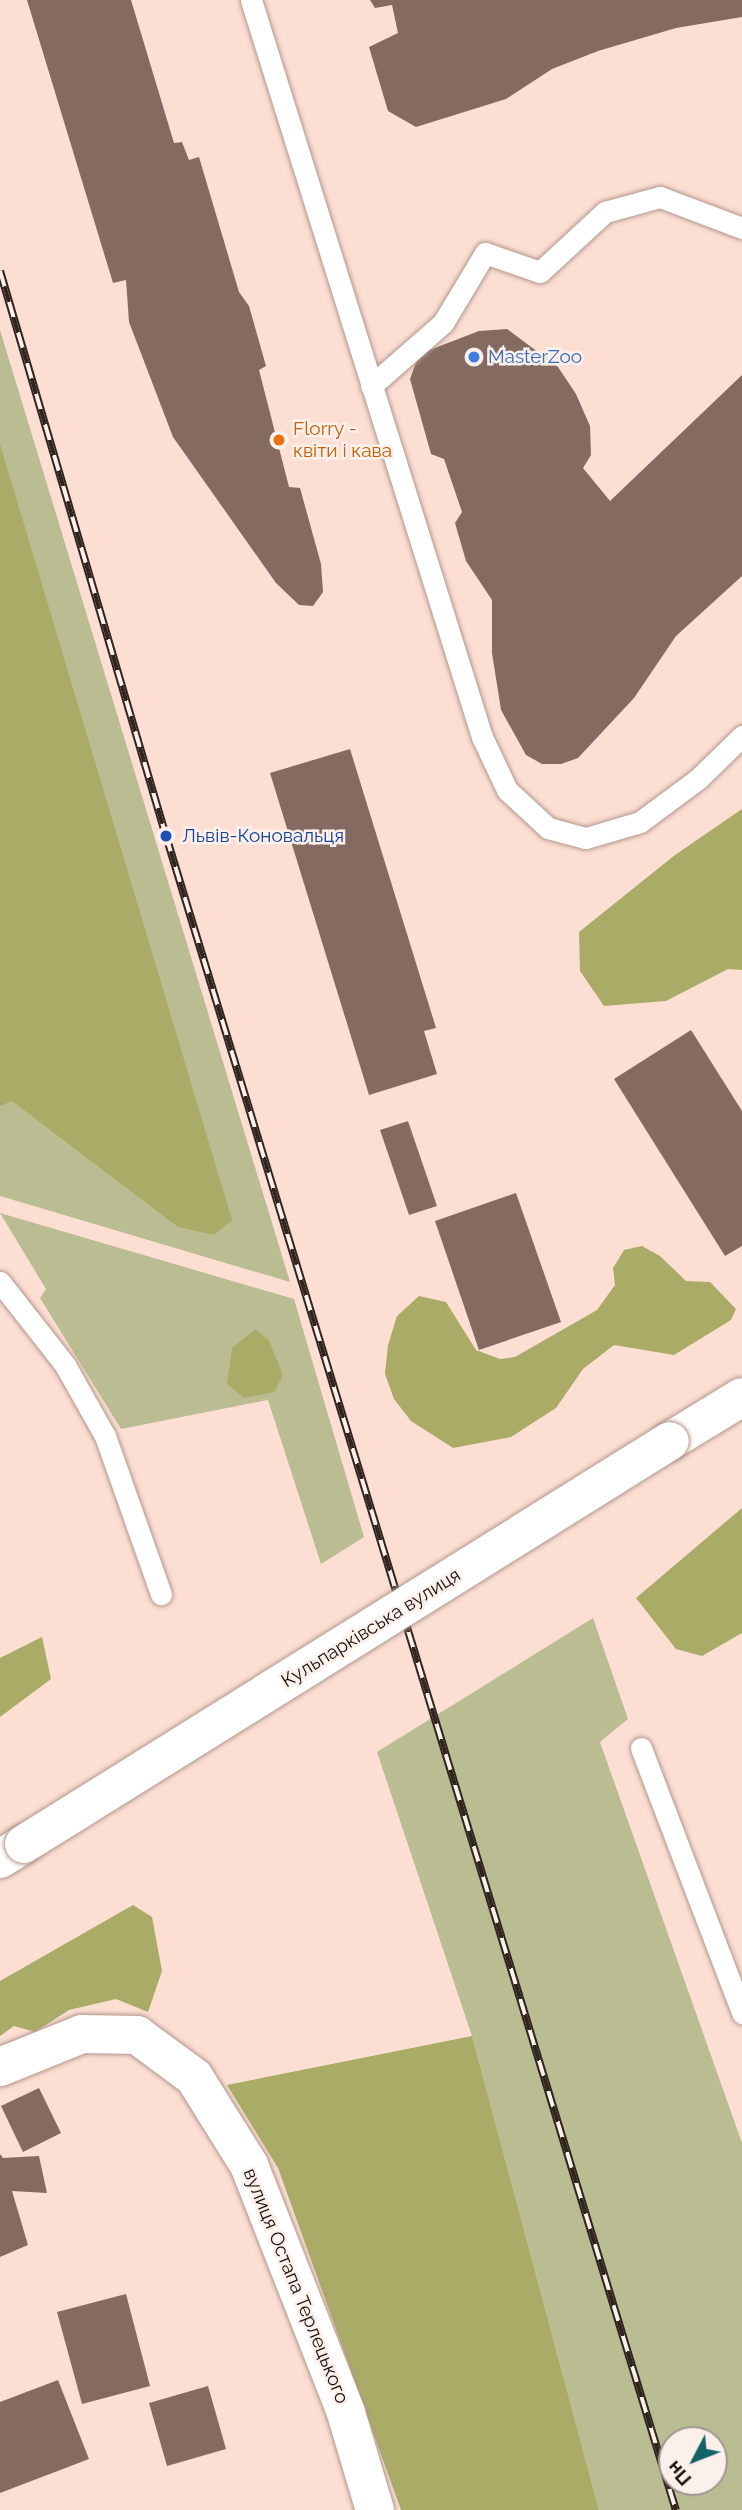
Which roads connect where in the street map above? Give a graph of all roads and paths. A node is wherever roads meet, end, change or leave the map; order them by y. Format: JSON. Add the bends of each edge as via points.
{"nodes":[{"id":1,"x":251,"y":0,"type":"edge"},
{"id":2,"x":742,"y":228,"type":"edge"},
{"id":3,"x":372,"y":386,"type":"junction"},
{"id":4,"x":742,"y":736,"type":"edge"},
{"id":5,"x":0,"y":1282,"type":"edge"},
{"id":6,"x":742,"y":1397,"type":"edge"},
{"id":7,"x":161,"y":1594,"type":"dead end"},
{"id":8,"x":641,"y":1748,"type":"dead end"},
{"id":9,"x":12,"y":1851,"type":"edge"},
{"id":10,"x":742,"y":2013,"type":"edge"},
{"id":11,"x":0,"y":2067,"type":"edge"},
{"id":12,"x":375,"y":2510,"type":"edge"}],
"edges":[{"from":1,"to":3,"type":"lane"},
{"from":2,"to":3,"type":"lane","via":[[660,197],[605,212],[540,272],[485,253],[443,323]]},
{"from":3,"to":4,"type":"lane","via":[[482,737],[508,790],[548,828],[586,838],[640,822],[698,779]]},
{"from":5,"to":7,"type":"lane","via":[[65,1365],[105,1436]]},
{"from":6,"to":9,"type":"main road","name":"Кульпарківська вулиця","bridge":true},
{"from":8,"to":10,"type":"lane"},
{"from":11,"to":12,"type":"main road","name":"вулиця Остапа Терлецького","via":[[82,2034],[137,2035],[194,2077],[249,2165],[346,2413]]}]}
